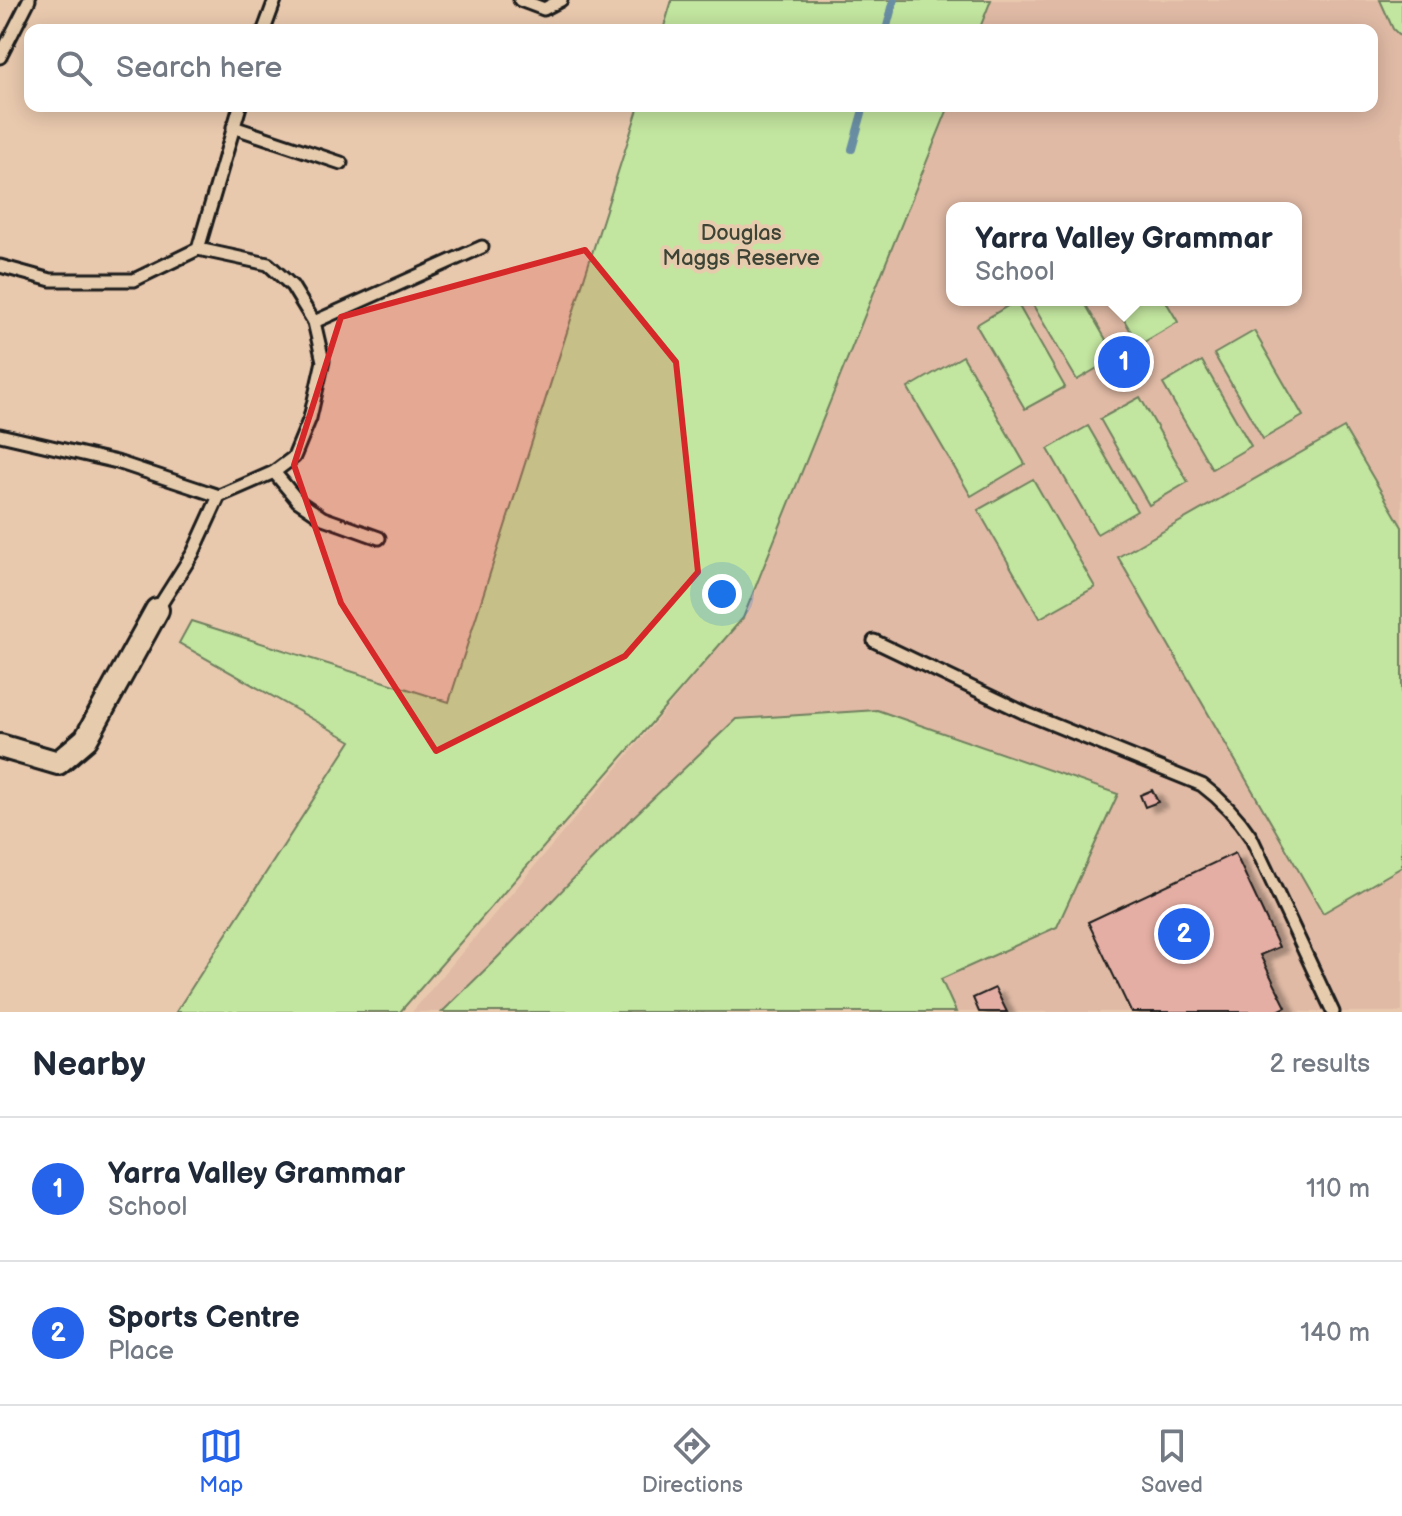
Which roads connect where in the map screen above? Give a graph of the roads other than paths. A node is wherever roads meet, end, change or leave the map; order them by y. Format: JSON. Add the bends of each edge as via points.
{"nodes":[{"id":1,"x":29,"y":0,"type":"edge"},
{"id":2,"x":275,"y":0,"type":"edge"},
{"id":3,"x":520,"y":0,"type":"edge"},
{"id":4,"x":561,"y":0,"type":"edge"},
{"id":5,"x":266,"y":24,"type":"edge"},
{"id":6,"x":0,"y":57,"type":"edge"},
{"id":7,"x":238,"y":112,"type":"edge"},
{"id":8,"x":233,"y":127,"type":"junction"},
{"id":9,"x":341,"y":163,"type":"dead end"},
{"id":10,"x":482,"y":247,"type":"dead end"},
{"id":11,"x":198,"y":249,"type":"junction"},
{"id":12,"x":0,"y":266,"type":"edge"},
{"id":13,"x":314,"y":322,"type":"junction"},
{"id":14,"x":0,"y":435,"type":"edge"},
{"id":15,"x":274,"y":472,"type":"junction"},
{"id":16,"x":219,"y":496,"type":"junction"},
{"id":17,"x":379,"y":538,"type":"dead end"},
{"id":18,"x":157,"y":610,"type":"joint"},
{"id":19,"x":874,"y":641,"type":"dead end"},
{"id":20,"x":0,"y":746,"type":"edge"},
{"id":21,"x":1333,"y":1012,"type":"edge"}],
"edges":[{"from":1,"to":6,"type":"lane"},
{"from":2,"to":5,"type":"lane"},
{"from":3,"to":4,"type":"lane","via":[[544,9]]},
{"from":7,"to":8,"type":"lane"},
{"from":8,"to":9,"type":"lane"},
{"from":8,"to":11,"type":"lane"},
{"from":10,"to":13,"type":"lane"},
{"from":11,"to":12,"type":"lane","via":[[134,280],[51,280]]},
{"from":11,"to":13,"type":"lane","via":[[268,264],[292,286]]},
{"from":13,"to":15,"type":"lane","via":[[323,361],[310,418],[294,457]]},
{"from":14,"to":16,"type":"lane","via":[[117,462]]},
{"from":15,"to":16,"type":"lane"},
{"from":15,"to":17,"type":"lane","via":[[298,501],[323,518]]},
{"from":16,"to":18,"type":"lane","via":[[193,553]]},
{"from":18,"to":20,"type":"street","via":[[86,739],[58,763]]},
{"from":19,"to":21,"type":"lane","via":[[1025,713],[1202,785],[1223,801],[1251,837]]}]}
